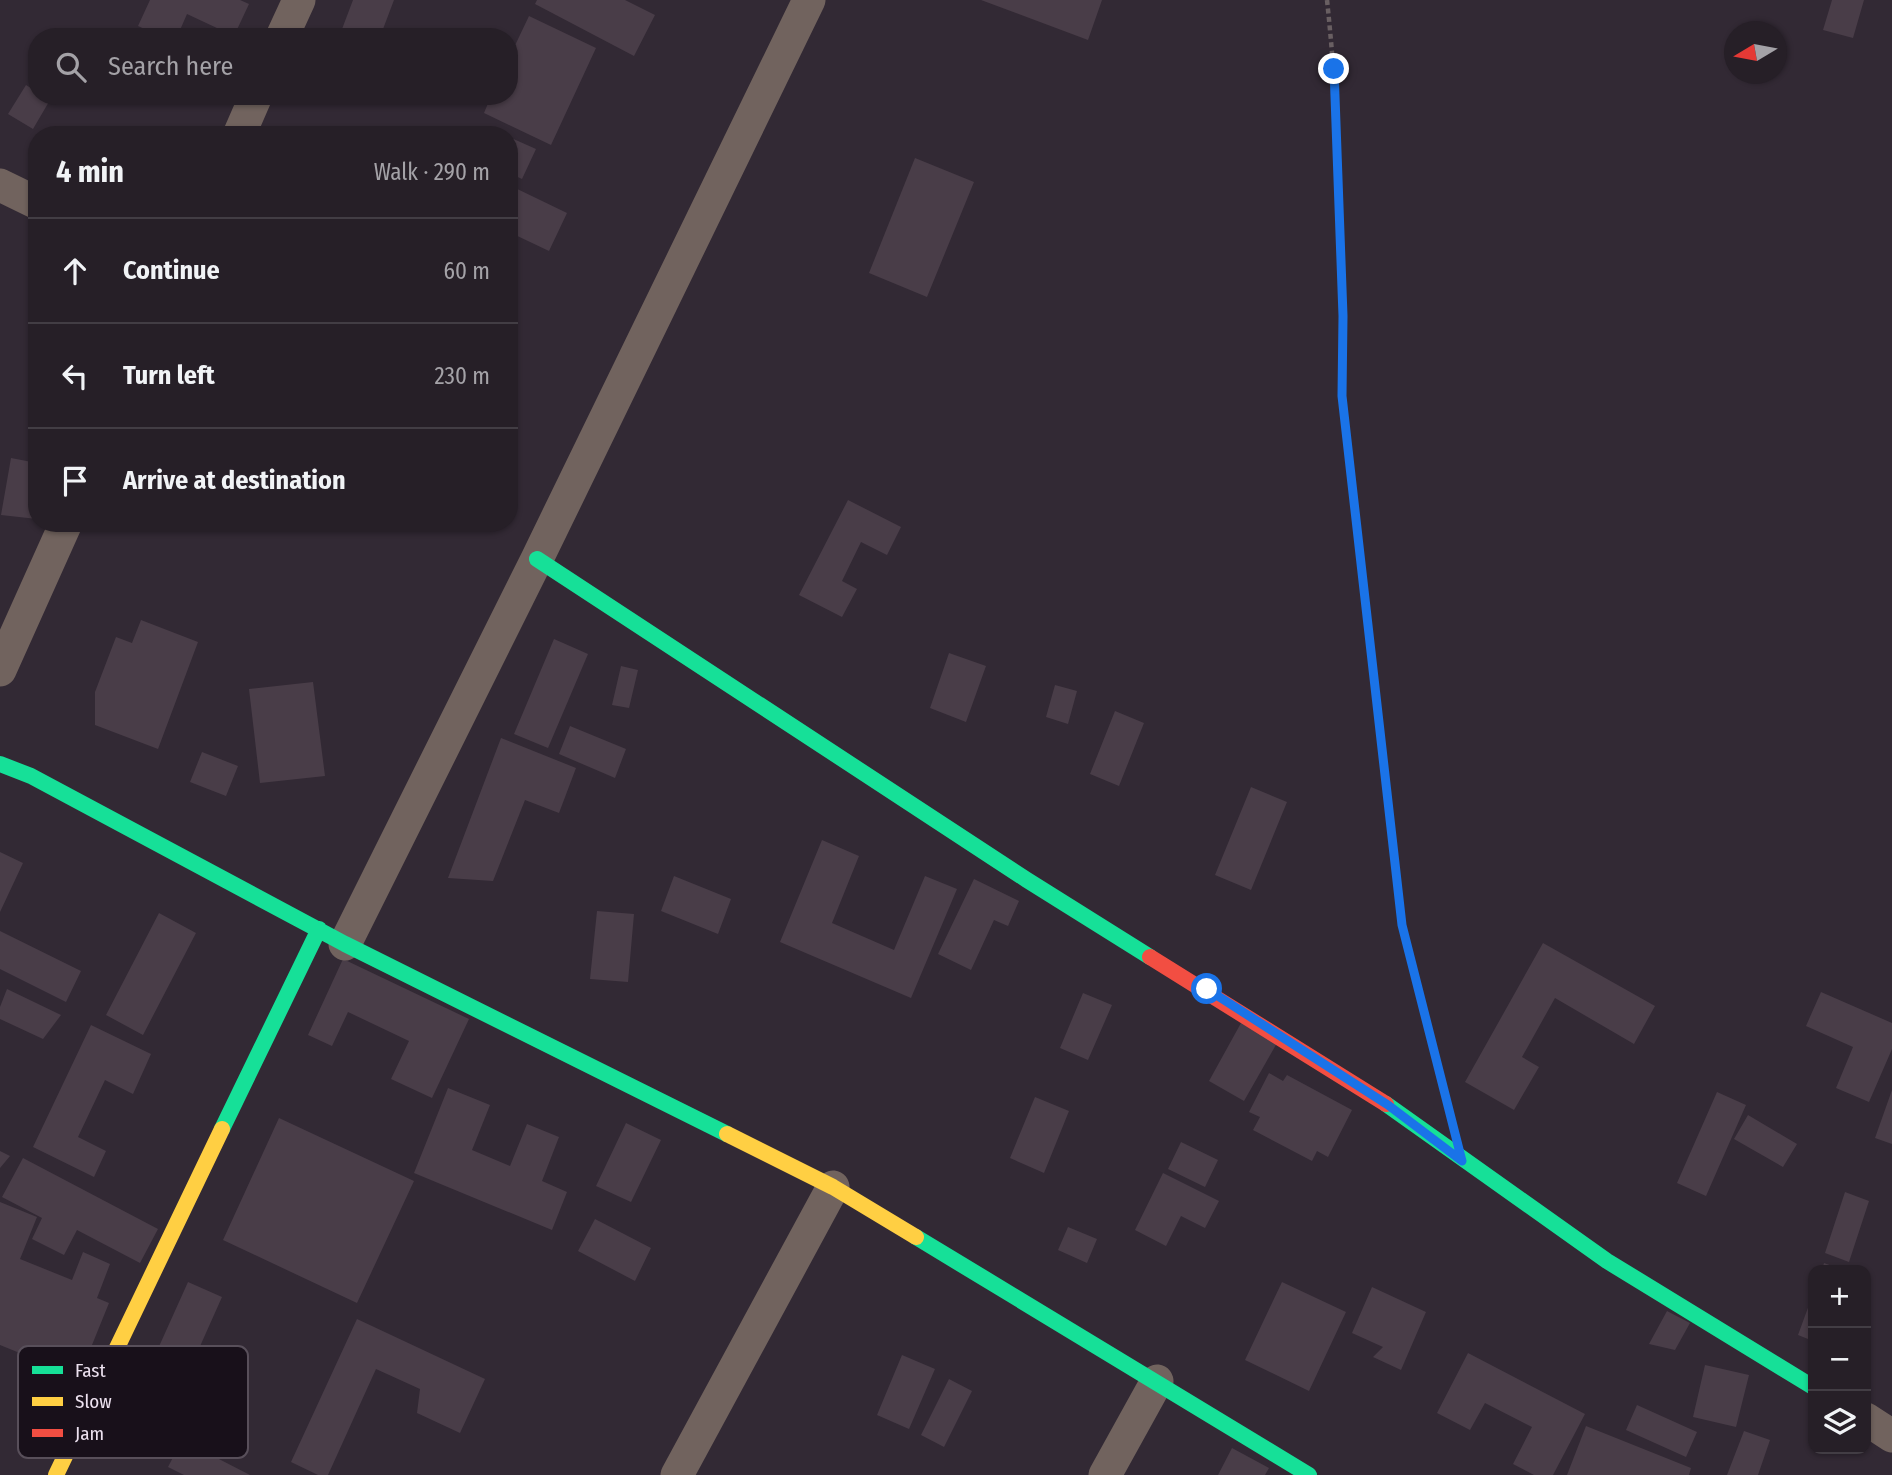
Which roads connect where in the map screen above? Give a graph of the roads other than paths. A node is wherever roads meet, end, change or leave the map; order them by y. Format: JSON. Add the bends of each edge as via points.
{"nodes":[{"id":1,"x":299,"y":0,"type":"edge"},
{"id":2,"x":809,"y":0,"type":"edge"},
{"id":3,"x":286,"y":28,"type":"edge"},
{"id":4,"x":252,"y":105,"type":"edge"},
{"id":5,"x":243,"y":126,"type":"edge"},
{"id":6,"x":0,"y":186,"type":"edge"},
{"id":7,"x":28,"y":199,"type":"edge"},
{"id":8,"x":61,"y":532,"type":"edge"},
{"id":9,"x":537,"y":559,"type":"junction"},
{"id":10,"x":0,"y":670,"type":"edge"},
{"id":11,"x":0,"y":764,"type":"edge"},
{"id":12,"x":332,"y":936,"type":"junction"},
{"id":13,"x":833,"y":1188,"type":"junction"},
{"id":14,"x":122,"y":1346,"type":"edge"},
{"id":15,"x":1157,"y":1381,"type":"junction"},
{"id":16,"x":1808,"y":1384,"type":"edge"},
{"id":17,"x":1871,"y":1422,"type":"edge"},
{"id":18,"x":1892,"y":1436,"type":"edge"},
{"id":19,"x":65,"y":1458,"type":"edge"},
{"id":20,"x":56,"y":1475,"type":"edge"},
{"id":21,"x":677,"y":1475,"type":"edge"},
{"id":22,"x":1105,"y":1475,"type":"edge"},
{"id":23,"x":1309,"y":1475,"type":"edge"}],
"edges":[{"from":1,"to":3,"type":"street"},
{"from":2,"to":9,"type":"street"},
{"from":4,"to":5,"type":"street"},
{"from":6,"to":7,"type":"street"},
{"from":8,"to":10,"type":"street"},
{"from":9,"to":12,"type":"street"},
{"from":9,"to":16,"type":"street","via":[[1027,880],[1388,1105],[1607,1261]]},
{"from":11,"to":12,"type":"street","via":[[31,776]]},
{"from":12,"to":13,"type":"street"},
{"from":12,"to":14,"type":"street"},
{"from":13,"to":15,"type":"street"},
{"from":13,"to":21,"type":"street"},
{"from":15,"to":22,"type":"street"},
{"from":15,"to":23,"type":"street"},
{"from":17,"to":18,"type":"street"},
{"from":19,"to":20,"type":"street"}]}
